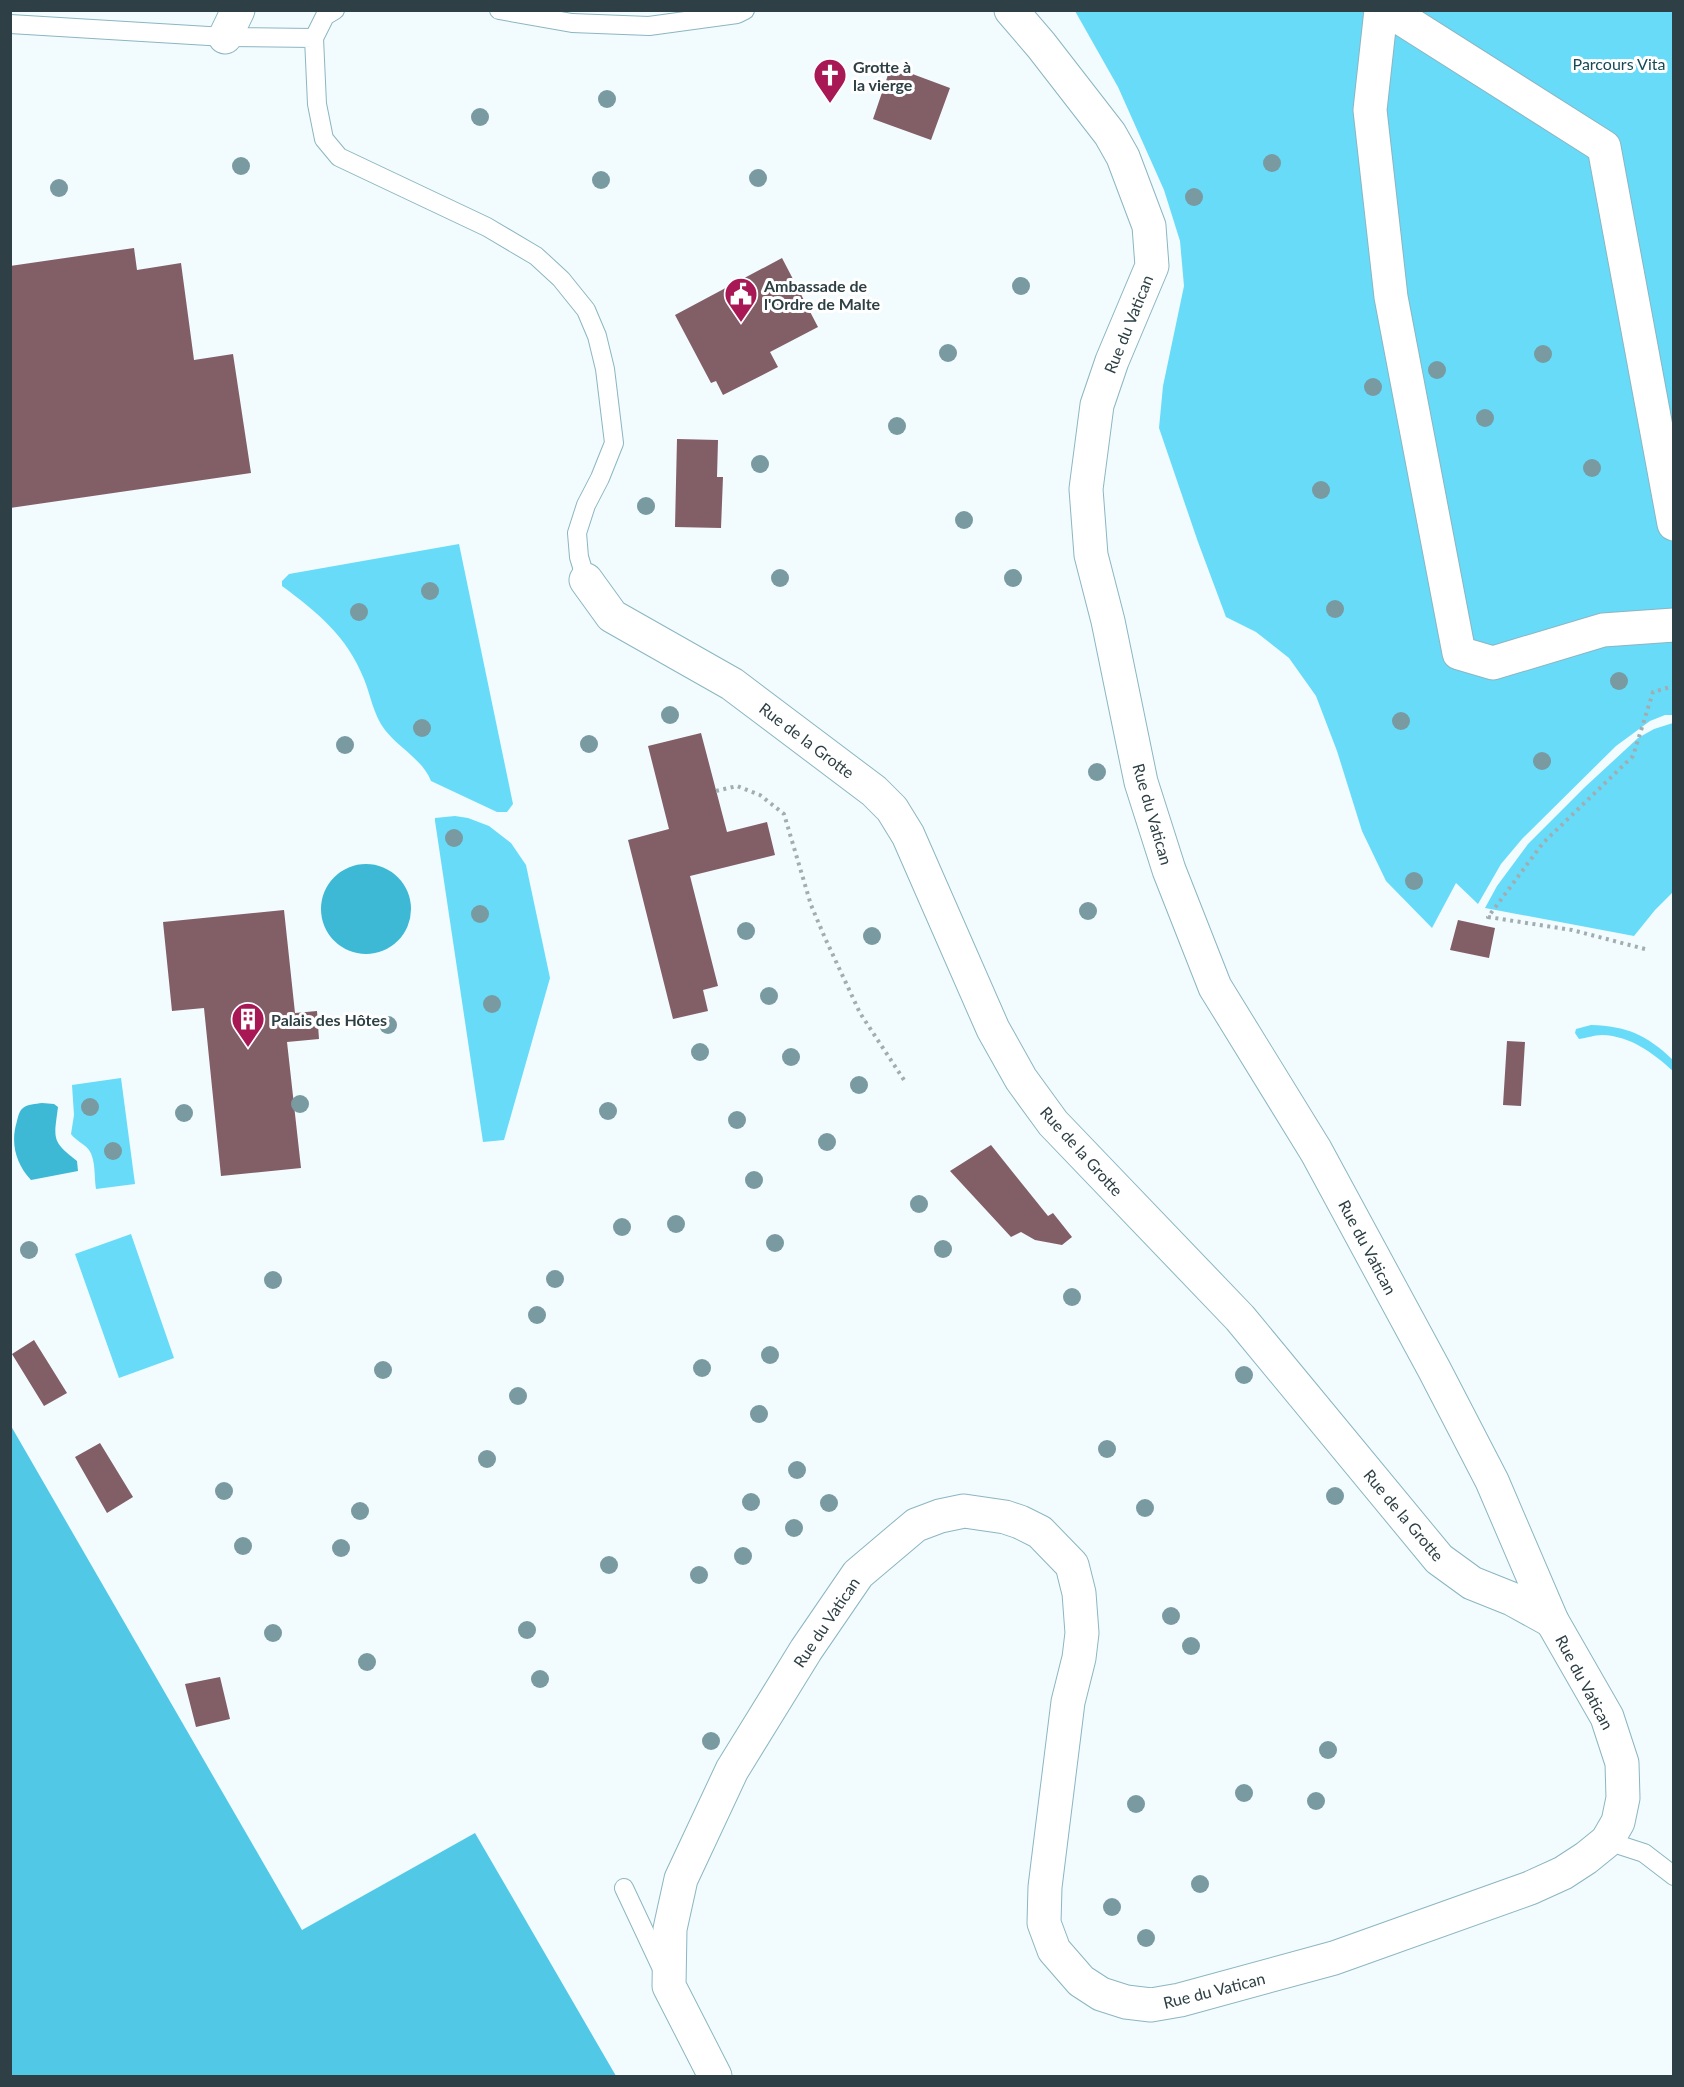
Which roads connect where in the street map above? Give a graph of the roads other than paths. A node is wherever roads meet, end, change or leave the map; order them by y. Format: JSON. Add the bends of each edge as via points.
{"nodes":[{"id":1,"x":335,"y":10,"type":"edge"},
{"id":2,"x":499,"y":10,"type":"edge"},
{"id":3,"x":745,"y":10,"type":"edge"},
{"id":4,"x":1011,"y":10,"type":"edge"},
{"id":5,"x":1381,"y":10,"type":"edge"},
{"id":6,"x":1388,"y":10,"type":"edge"},
{"id":7,"x":10,"y":24,"type":"edge"},
{"id":8,"x":231,"y":24,"type":"edge"},
{"id":9,"x":314,"y":38,"type":"junction"},
{"id":10,"x":1674,"y":524,"type":"edge"},
{"id":11,"x":586,"y":580,"type":"joint"},
{"id":12,"x":1674,"y":625,"type":"edge"},
{"id":13,"x":1552,"y":1621,"type":"junction"},
{"id":14,"x":1607,"y":1840,"type":"junction"},
{"id":15,"x":1674,"y":1876,"type":"edge"},
{"id":16,"x":624,"y":1888,"type":"dead end"},
{"id":17,"x":669,"y":1986,"type":"junction"},
{"id":18,"x":716,"y":2076,"type":"edge"}],
"edges":[{"from":1,"to":9,"type":"lane","via":[[325,16]]},
{"from":2,"to":3,"type":"lane","via":[[572,23],[649,26]]},
{"from":4,"to":13,"type":"street","name":"Rue du Vatican","via":[[1110,134],[1149,226],[1152,266],[1097,405],[1086,489],[1091,555],[1141,782],[1169,870],[1215,987],[1316,1151],[1434,1369],[1492,1481]]},
{"from":5,"to":12,"type":"street","via":[[1370,110],[1391,297],[1459,653],[1493,663],[1603,630]]},
{"from":6,"to":10,"type":"street","via":[[1604,147]]},
{"from":7,"to":8,"type":"lane"},
{"from":8,"to":9,"type":"lane"},
{"from":9,"to":11,"type":"lane","via":[[324,139],[339,157],[487,227],[536,256],[586,310],[605,369],[614,443],[577,533]]},
{"from":11,"to":13,"type":"street","name":"Rue de la Grotte","via":[[612,616],[732,684],[874,791],[892,810],[908,835],[993,1029],[1021,1080],[1053,1123],[1240,1318],[1439,1559],[1472,1583]]},
{"from":13,"to":14,"type":"street","name":"Rue du Vatican","via":[[1607,1717],[1622,1763],[1623,1798],[1618,1822]]},
{"from":14,"to":15,"type":"lane","via":[[1644,1853]]},
{"from":14,"to":17,"type":"street","name":"Rue du Vatican","via":[[1563,1873],[1530,1888],[1334,1958],[1150,2005],[1101,1994],[1081,1981],[1054,1950],[1044,1923],[1068,1702],[1082,1633],[1072,1565],[1040,1532],[1005,1517],[964,1511],[916,1525],[858,1574],[806,1650],[732,1770],[681,1879],[670,1929]]},
{"from":16,"to":17,"type":"lane"},
{"from":17,"to":18,"type":"street","name":"Rue du Vatican"}]}
